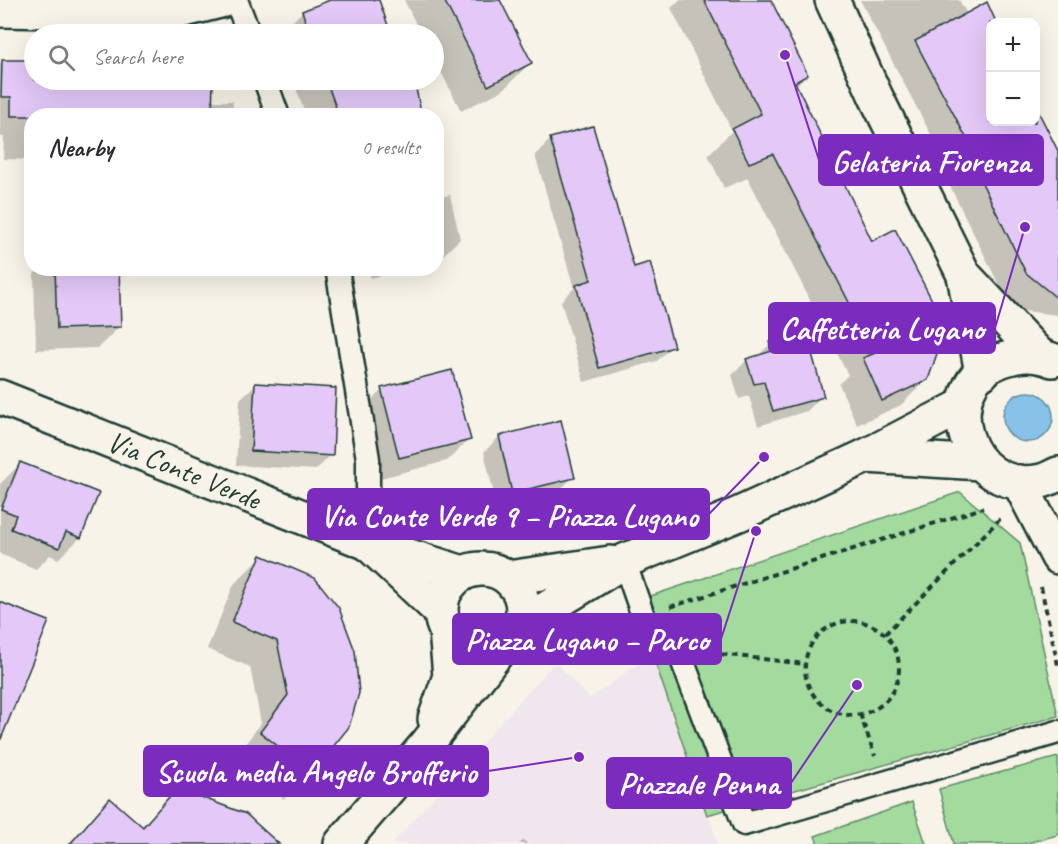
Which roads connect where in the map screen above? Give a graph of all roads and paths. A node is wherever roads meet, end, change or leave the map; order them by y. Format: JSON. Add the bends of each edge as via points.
{"nodes":[{"id":1,"x":224,"y":0,"type":"edge"},
{"id":2,"x":236,"y":0,"type":"edge"},
{"id":3,"x":832,"y":0,"type":"edge"},
{"id":4,"x":0,"y":10,"type":"edge"},
{"id":5,"x":245,"y":24,"type":"edge"},
{"id":6,"x":269,"y":90,"type":"edge"},
{"id":7,"x":275,"y":108,"type":"edge"},
{"id":8,"x":338,"y":276,"type":"edge"},
{"id":9,"x":964,"y":276,"type":"junction"},
{"id":10,"x":1048,"y":359,"type":"edge"},
{"id":11,"x":982,"y":373,"type":"junction"},
{"id":12,"x":0,"y":397,"type":"edge"},
{"id":13,"x":964,"y":405,"type":"junction"},
{"id":14,"x":866,"y":456,"type":"junction"},
{"id":15,"x":981,"y":463,"type":"junction"},
{"id":16,"x":1058,"y":474,"type":"edge"},
{"id":17,"x":1019,"y":482,"type":"junction"},
{"id":18,"x":991,"y":506,"type":"dead end"},
{"id":19,"x":1005,"y":514,"type":"dead end"},
{"id":20,"x":368,"y":543,"type":"junction"},
{"id":21,"x":1058,"y":557,"type":"edge"},
{"id":22,"x":624,"y":561,"type":"junction"},
{"id":23,"x":463,"y":573,"type":"junction"},
{"id":24,"x":508,"y":578,"type":"junction"},
{"id":25,"x":643,"y":616,"type":"junction"},
{"id":26,"x":443,"y":621,"type":"junction"},
{"id":27,"x":885,"y":634,"type":"junction"},
{"id":28,"x":512,"y":635,"type":"junction"},
{"id":29,"x":678,"y":649,"type":"junction"},
{"id":30,"x":806,"y":664,"type":"junction"},
{"id":31,"x":860,"y":714,"type":"junction"},
{"id":32,"x":1058,"y":732,"type":"edge"},
{"id":33,"x":427,"y":744,"type":"junction"},
{"id":34,"x":885,"y":782,"type":"junction"},
{"id":35,"x":341,"y":844,"type":"edge"}],
"edges":[{"from":1,"to":4,"type":"street","via":[[172,13]]},
{"from":2,"to":5,"type":"lane"},
{"from":3,"to":9,"type":"street"},
{"from":6,"to":7,"type":"lane"},
{"from":8,"to":20,"type":"lane","via":[[368,459]]},
{"from":9,"to":10,"type":"street"},
{"from":9,"to":11,"type":"street"},
{"from":10,"to":11,"type":"street","via":[[1017,355],[996,362]]},
{"from":11,"to":13,"type":"street","via":[[970,388]]},
{"from":12,"to":20,"type":"street","name":"Via Conte Verde"},
{"from":13,"to":14,"type":"street","name":"Via Conte Verde"},
{"from":13,"to":15,"type":"street","via":[[963,424],[969,446]]},
{"from":14,"to":15,"type":"street","name":"Via Conte Verde"},
{"from":14,"to":22,"type":"street","name":"Via Conte Verde"},
{"from":15,"to":17,"type":"street","via":[[998,476]]},
{"from":16,"to":17,"type":"street","via":[[1041,481]]},
{"from":17,"to":21,"type":"street"},
{"from":18,"to":25,"type":"path"},
{"from":19,"to":27,"type":"path"},
{"from":20,"to":23,"type":"street","name":"Via Conte Verde"},
{"from":20,"to":26,"type":"street","name":"Via Conte Verde"},
{"from":22,"to":24,"type":"street","name":"Via Conte Verde"},
{"from":22,"to":25,"type":"lane"},
{"from":22,"to":28,"type":"street","name":"Via Conte Verde"},
{"from":23,"to":24,"type":"street","name":"Via Conte Verde","via":[[486,569]]},
{"from":23,"to":26,"type":"street","via":[[446,589]]},
{"from":24,"to":28,"type":"street","via":[[517,588],[523,612]]},
{"from":25,"to":29,"type":"lane","via":[[657,646]]},
{"from":26,"to":28,"type":"street","name":"Via Conte Verde","via":[[454,641],[478,651],[491,650]]},
{"from":26,"to":33,"type":"street","via":[[450,676]]},
{"from":27,"to":30,"type":"path","via":[[861,622],[836,623],[815,639]]},
{"from":27,"to":31,"type":"path","via":[[898,660],[894,688],[885,701]]},
{"from":28,"to":33,"type":"street"},
{"from":29,"to":30,"type":"path"},
{"from":29,"to":34,"type":"lane","via":[[744,824]]},
{"from":30,"to":31,"type":"path","via":[[806,678],[820,702],[832,710]]},
{"from":31,"to":34,"type":"path"},
{"from":32,"to":34,"type":"lane"},
{"from":33,"to":35,"type":"street"}]}
